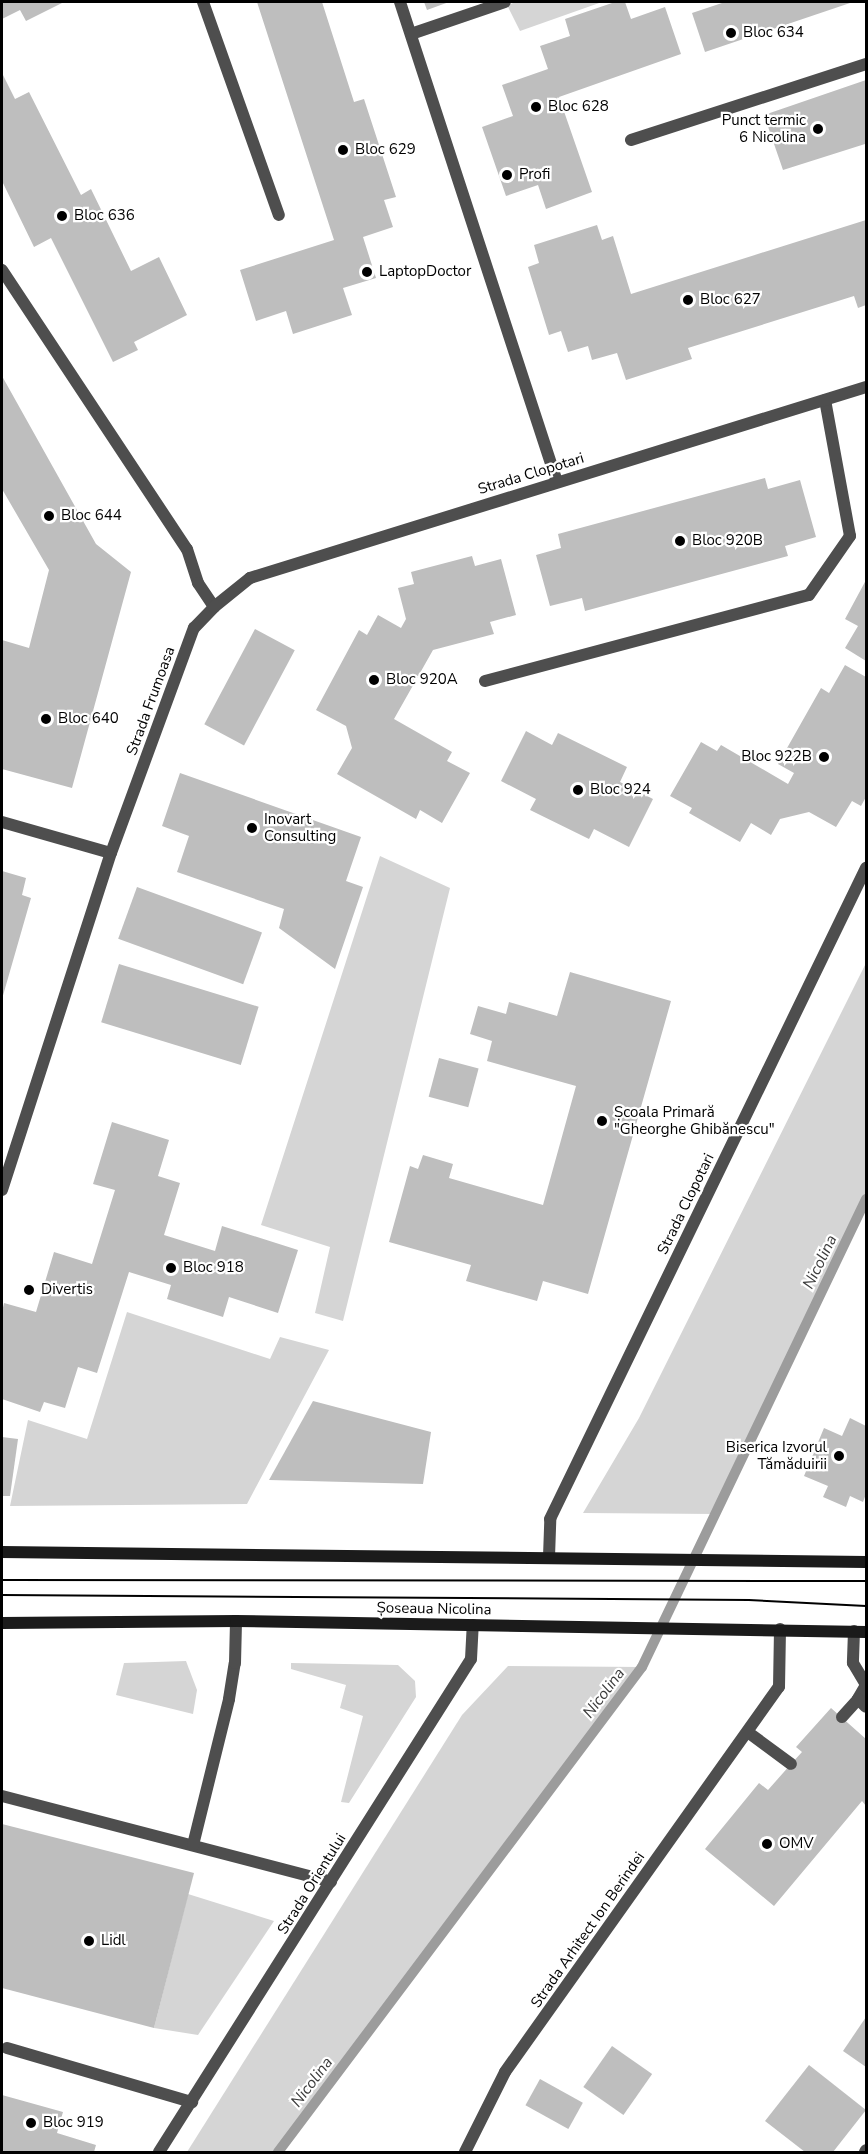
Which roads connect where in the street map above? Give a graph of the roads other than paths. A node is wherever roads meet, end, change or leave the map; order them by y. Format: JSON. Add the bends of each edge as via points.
{"nodes":[{"id":1,"x":203,"y":2,"type":"edge"},
{"id":2,"x":400,"y":2,"type":"edge"},
{"id":3,"x":505,"y":2,"type":"edge"},
{"id":4,"x":411,"y":34,"type":"junction"},
{"id":5,"x":867,"y":64,"type":"edge"},
{"id":6,"x":631,"y":141,"type":"dead end"},
{"id":7,"x":279,"y":215,"type":"dead end"},
{"id":8,"x":2,"y":270,"type":"edge"},
{"id":9,"x":867,"y":387,"type":"edge"},
{"id":10,"x":825,"y":400,"type":"junction"},
{"id":11,"x":557,"y":482,"type":"junction"},
{"id":12,"x":214,"y":607,"type":"junction"},
{"id":13,"x":485,"y":681,"type":"dead end"},
{"id":14,"x":2,"y":822,"type":"edge"},
{"id":15,"x":111,"y":853,"type":"junction"},
{"id":16,"x":867,"y":868,"type":"edge"},
{"id":17,"x":2,"y":1190,"type":"edge"},
{"id":18,"x":2,"y":1552,"type":"edge"},
{"id":19,"x":549,"y":1557,"type":"junction"},
{"id":20,"x":867,"y":1563,"type":"edge"},
{"id":21,"x":236,"y":1621,"type":"junction"},
{"id":22,"x":2,"y":1623,"type":"edge"},
{"id":23,"x":473,"y":1625,"type":"junction"},
{"id":24,"x":780,"y":1629,"type":"junction"},
{"id":25,"x":860,"y":1631,"type":"edge"},
{"id":26,"x":862,"y":1703,"type":"edge"},
{"id":27,"x":843,"y":1718,"type":"dead end"},
{"id":28,"x":749,"y":1733,"type":"junction"},
{"id":29,"x":791,"y":1764,"type":"dead end"},
{"id":30,"x":2,"y":1796,"type":"edge"},
{"id":31,"x":193,"y":1845,"type":"junction"},
{"id":32,"x":331,"y":1882,"type":"junction"},
{"id":33,"x":6,"y":2048,"type":"dead end"},
{"id":34,"x":192,"y":2102,"type":"junction"},
{"id":35,"x":159,"y":2152,"type":"edge"},
{"id":36,"x":465,"y":2152,"type":"edge"}],
"edges":[{"from":1,"to":7,"type":"street"},
{"from":2,"to":4,"type":"street"},
{"from":3,"to":4,"type":"street"},
{"from":4,"to":11,"type":"street"},
{"from":5,"to":6,"type":"street"},
{"from":8,"to":12,"type":"street","via":[[187,549],[198,583]]},
{"from":9,"to":10,"type":"street","name":"Strada Clopotari"},
{"from":10,"to":11,"type":"street","name":"Strada Clopotari"},
{"from":10,"to":13,"type":"street","via":[[850,536],[809,595]]},
{"from":11,"to":12,"type":"street","name":"Strada Clopotari","via":[[250,578]]},
{"from":12,"to":15,"type":"street","name":"Strada Frumoasa","via":[[194,628]]},
{"from":14,"to":15,"type":"street"},
{"from":15,"to":17,"type":"street","name":"Strada Frumoasa"},
{"from":16,"to":19,"type":"street","name":"Strada Clopotari","via":[[550,1519]]},
{"from":18,"to":19,"type":"main road"},
{"from":19,"to":20,"type":"main road"},
{"from":21,"to":22,"type":"main road","name":"Șoseaua Nicolina"},
{"from":21,"to":23,"type":"main road","name":"Șoseaua Nicolina"},
{"from":21,"to":31,"type":"street","via":[[230,1690]]},
{"from":23,"to":24,"type":"main road","name":"Șoseaua Nicolina"},
{"from":23,"to":32,"type":"street","name":"Strada Orientului","via":[[471,1659]]},
{"from":24,"to":25,"type":"main road","name":"Șoseaua Nicolina"},
{"from":24,"to":28,"type":"street","name":"Strada Arhitect Ion Berindei","via":[[779,1687]]},
{"from":25,"to":26,"type":"street","via":[[853,1663],[866,1685]]},
{"from":26,"to":27,"type":"street"},
{"from":28,"to":29,"type":"street"},
{"from":28,"to":36,"type":"street","name":"Strada Arhitect Ion Berindei","via":[[505,2072]]},
{"from":30,"to":31,"type":"street"},
{"from":31,"to":32,"type":"street"},
{"from":32,"to":34,"type":"street","name":"Strada Orientului"},
{"from":33,"to":34,"type":"street"},
{"from":34,"to":35,"type":"street","name":"Strada Orientului"}]}
